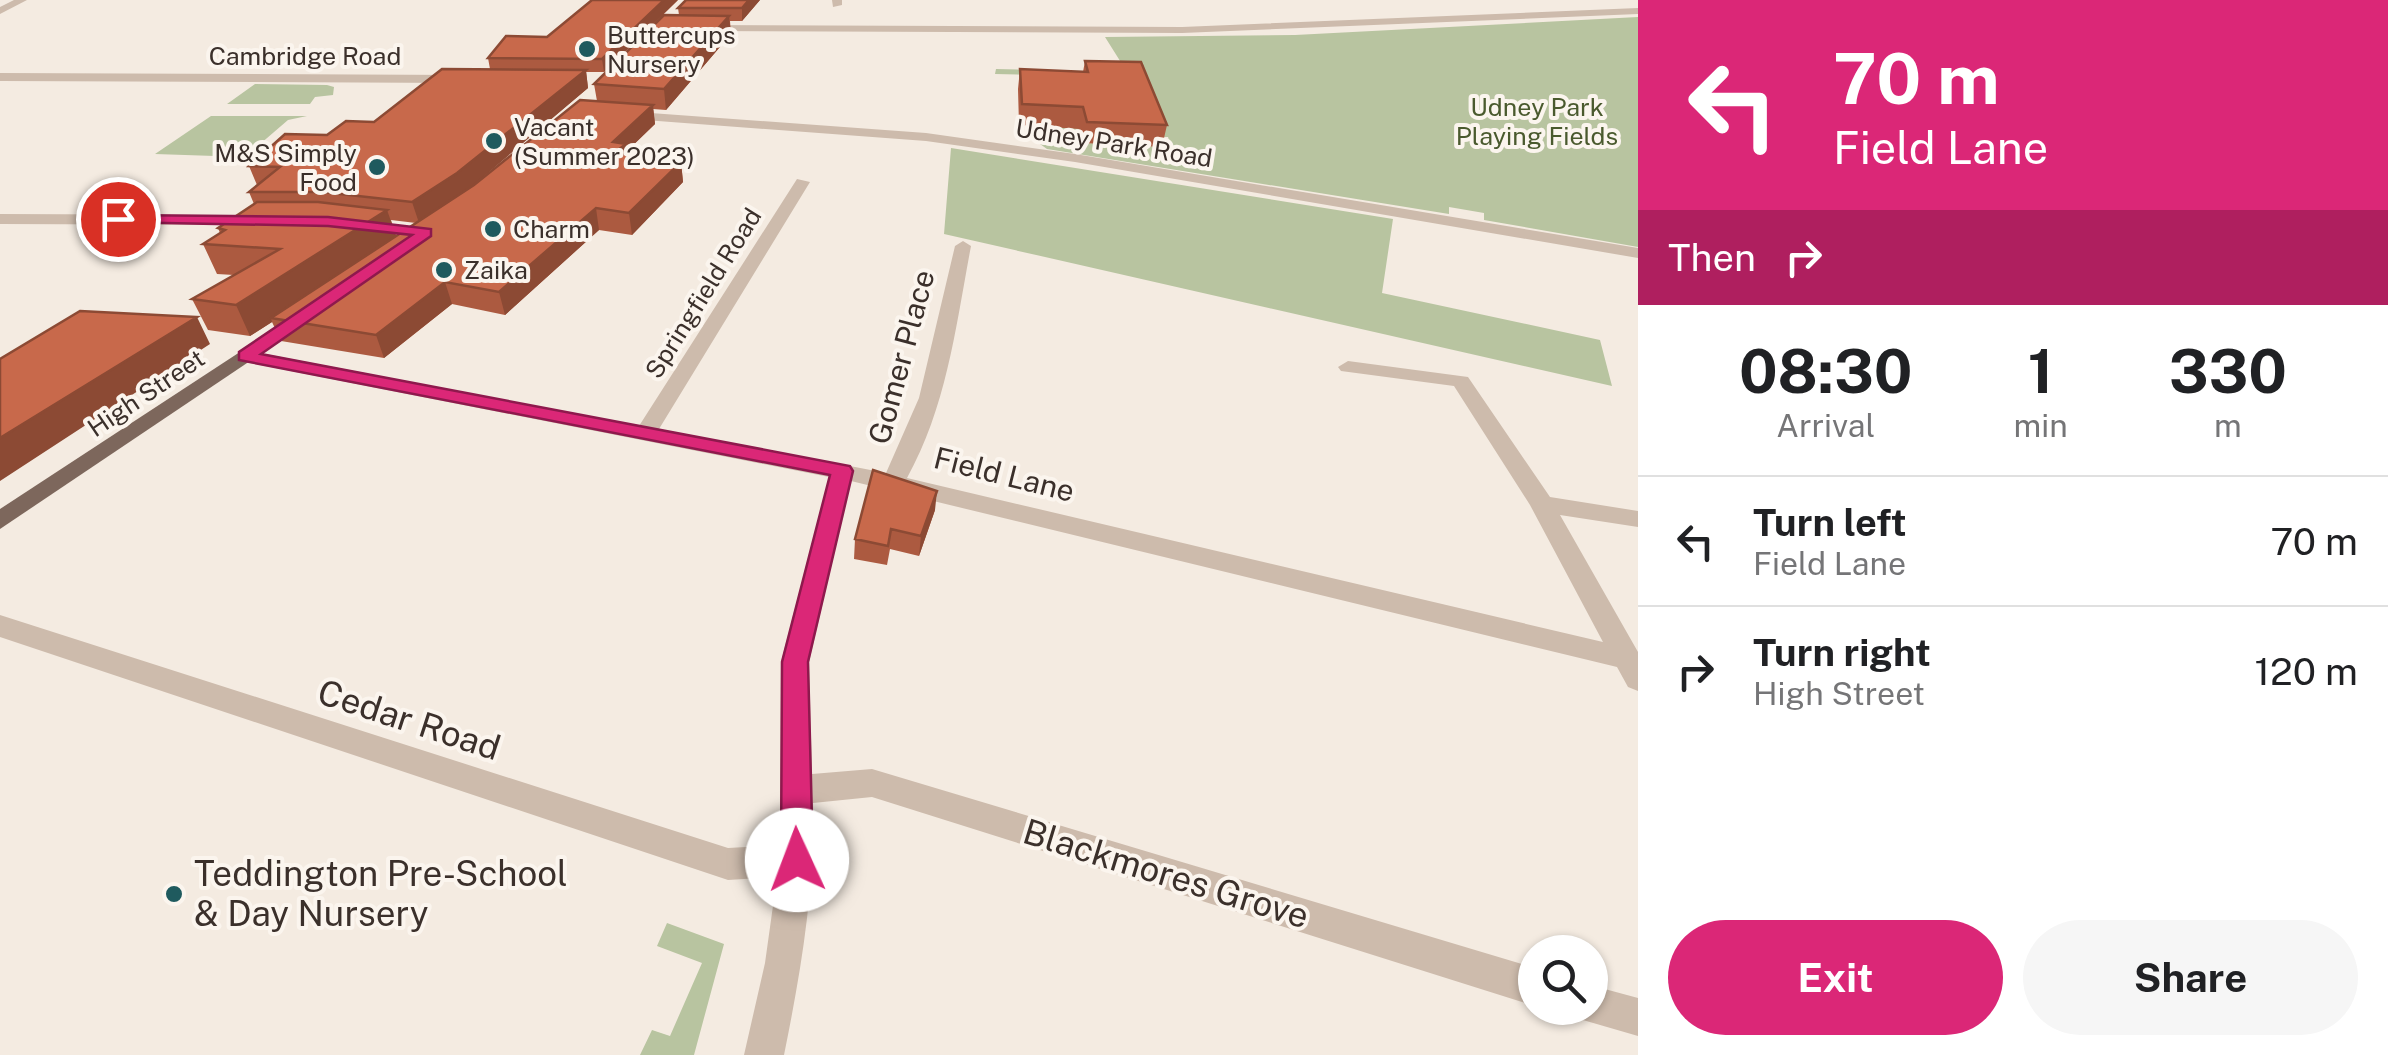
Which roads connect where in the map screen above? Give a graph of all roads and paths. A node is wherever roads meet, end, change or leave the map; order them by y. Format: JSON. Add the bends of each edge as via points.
{"nodes":[{"id":1,"x":22,"y":0,"type":"edge"},
{"id":2,"x":0,"y":10,"type":"edge"},
{"id":3,"x":1638,"y":12,"type":"edge"},
{"id":4,"x":677,"y":28,"type":"edge"},
{"id":5,"x":0,"y":77,"type":"edge"},
{"id":6,"x":476,"y":79,"type":"edge"},
{"id":7,"x":614,"y":114,"type":"edge"},
{"id":8,"x":802,"y":182,"type":"dead end"},
{"id":9,"x":0,"y":219,"type":"edge"},
{"id":10,"x":292,"y":221,"type":"edge"},
{"id":11,"x":348,"y":224,"type":"edge"},
{"id":12,"x":433,"y":227,"type":"joint"},
{"id":13,"x":963,"y":246,"type":"dead end"},
{"id":14,"x":396,"y":253,"type":"edge"},
{"id":15,"x":1638,"y":253,"type":"edge"},
{"id":16,"x":320,"y":305,"type":"edge"},
{"id":17,"x":245,"y":356,"type":"junction"},
{"id":18,"x":1348,"y":367,"type":"dead end"},
{"id":19,"x":647,"y":431,"type":"junction"},
{"id":20,"x":842,"y":471,"type":"junction"},
{"id":21,"x":893,"y":482,"type":"junction"},
{"id":22,"x":1542,"y":504,"type":"junction"},
{"id":23,"x":1638,"y":519,"type":"edge"},
{"id":24,"x":0,"y":521,"type":"edge"},
{"id":25,"x":0,"y":626,"type":"edge"},
{"id":26,"x":1632,"y":668,"type":"edge"},
{"id":27,"x":794,"y":790,"type":"junction"},
{"id":28,"x":797,"y":860,"type":"junction"},
{"id":29,"x":1518,"y":982,"type":"edge"},
{"id":30,"x":1608,"y":1009,"type":"edge"},
{"id":31,"x":1638,"y":1017,"type":"edge"},
{"id":32,"x":764,"y":1055,"type":"edge"}],
"edges":[{"from":1,"to":2,"type":"street"},
{"from":3,"to":4,"type":"street","via":[[1182,30]]},
{"from":5,"to":6,"type":"street","name":"Cambridge Road"},
{"from":7,"to":15,"type":"street","name":"Udney Park Road","via":[[926,138],[1075,158]]},
{"from":8,"to":19,"type":"street","name":"Springfield Road"},
{"from":9,"to":10,"type":"street"},
{"from":11,"to":12,"type":"street"},
{"from":12,"to":14,"type":"main road"},
{"from":13,"to":21,"type":"street","name":"Gomer Place","via":[[910,456]]},
{"from":16,"to":17,"type":"main road","name":"High Street"},
{"from":17,"to":19,"type":"street","name":"Field Lane"},
{"from":17,"to":24,"type":"main road","name":"High Street"},
{"from":18,"to":22,"type":"street","via":[[1461,381]]},
{"from":19,"to":20,"type":"street","name":"Field Lane"},
{"from":20,"to":21,"type":"street","name":"Field Lane"},
{"from":20,"to":27,"type":"street","via":[[795,662]]},
{"from":21,"to":26,"type":"street","name":"Field Lane"},
{"from":22,"to":23,"type":"street"},
{"from":22,"to":26,"type":"street"},
{"from":25,"to":28,"type":"street","name":"Cedar Road","via":[[728,864]]},
{"from":27,"to":28,"type":"street"},
{"from":27,"to":29,"type":"street","name":"Blackmores Grove","via":[[872,784]]},
{"from":28,"to":32,"type":"street"},
{"from":30,"to":31,"type":"street"}]}
